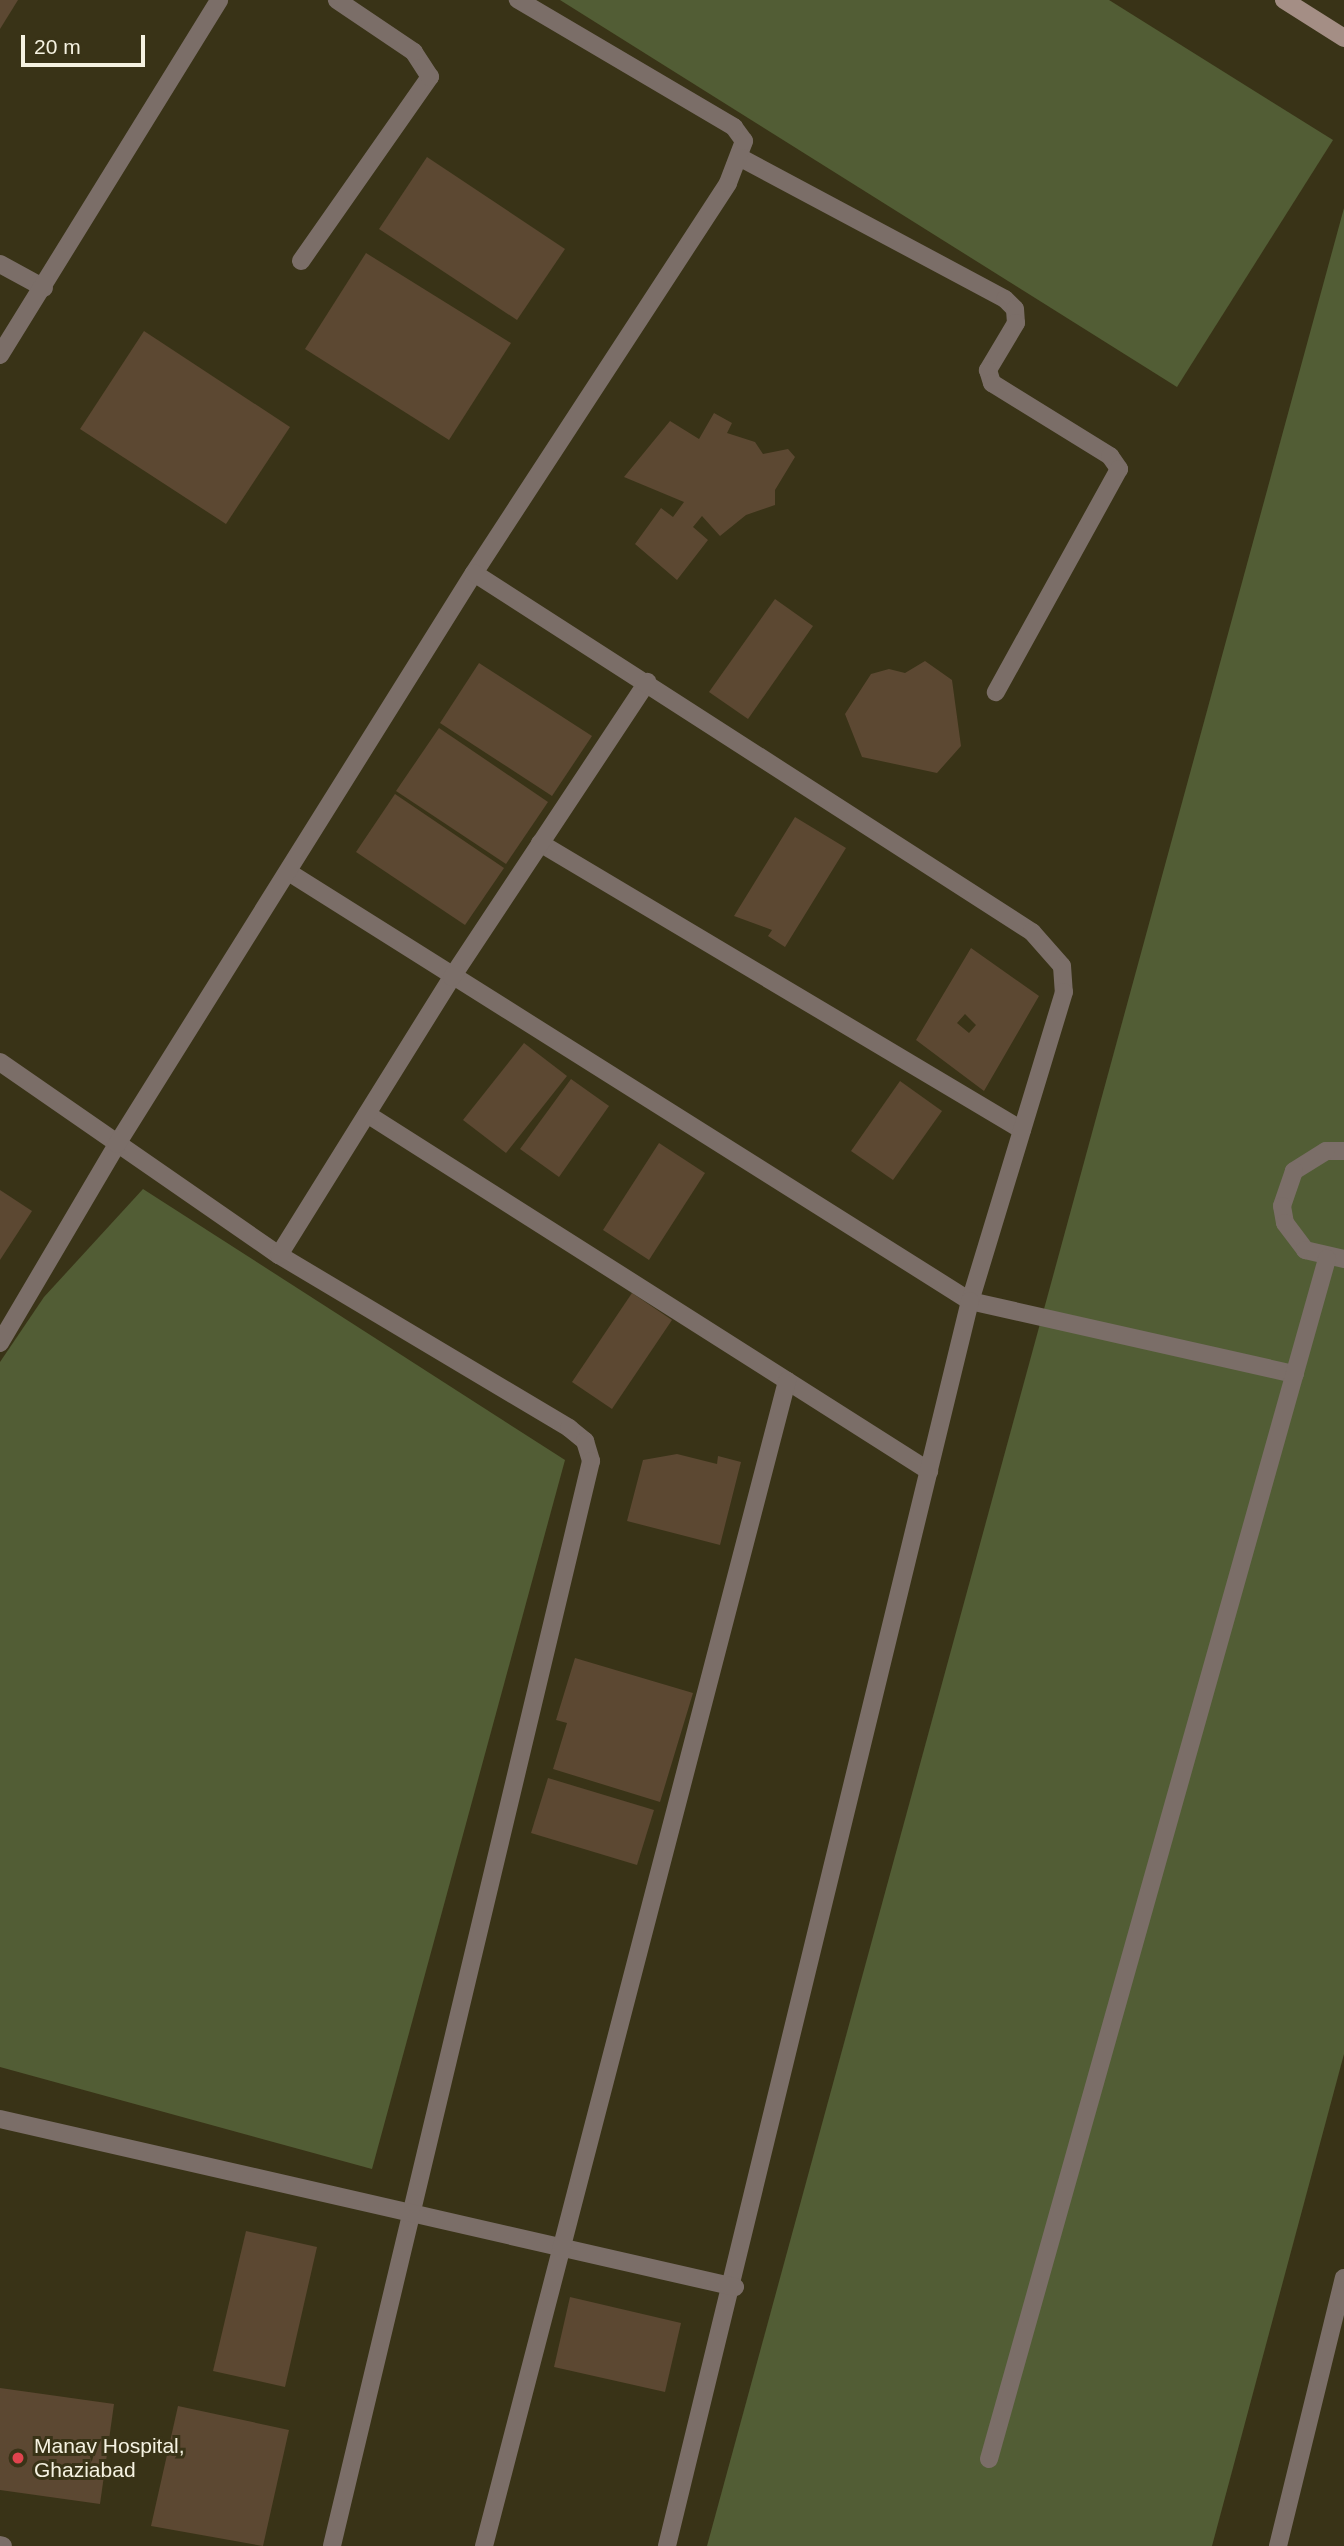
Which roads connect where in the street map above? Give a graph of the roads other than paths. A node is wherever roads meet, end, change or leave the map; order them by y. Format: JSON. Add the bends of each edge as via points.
{"nodes":[{"id":1,"x":219,"y":0,"type":"edge"},
{"id":2,"x":337,"y":0,"type":"edge"},
{"id":3,"x":518,"y":0,"type":"edge"},
{"id":4,"x":1284,"y":0,"type":"edge"},
{"id":5,"x":1344,"y":38,"type":"edge"},
{"id":6,"x":741,"y":158,"type":"junction"},
{"id":7,"x":301,"y":261,"type":"dead end"},
{"id":8,"x":0,"y":264,"type":"edge"},
{"id":9,"x":44,"y":288,"type":"junction"},
{"id":10,"x":0,"y":355,"type":"edge"},
{"id":11,"x":474,"y":573,"type":"junction"},
{"id":12,"x":647,"y":682,"type":"junction"},
{"id":13,"x":996,"y":692,"type":"dead end"},
{"id":14,"x":540,"y":843,"type":"junction"},
{"id":15,"x":290,"y":873,"type":"junction"},
{"id":16,"x":452,"y":977,"type":"junction"},
{"id":17,"x":0,"y":1062,"type":"edge"},
{"id":18,"x":367,"y":1114,"type":"junction"},
{"id":19,"x":1022,"y":1130,"type":"junction"},
{"id":20,"x":117,"y":1143,"type":"junction"},
{"id":21,"x":1344,"y":1151,"type":"edge"},
{"id":22,"x":279,"y":1255,"type":"junction"},
{"id":23,"x":1336,"y":1259,"type":"edge"},
{"id":24,"x":970,"y":1301,"type":"junction"},
{"id":25,"x":0,"y":1343,"type":"edge"},
{"id":26,"x":1295,"y":1374,"type":"junction"},
{"id":27,"x":787,"y":1381,"type":"junction"},
{"id":28,"x":929,"y":1471,"type":"junction"},
{"id":29,"x":0,"y":2119,"type":"edge"},
{"id":30,"x":411,"y":2213,"type":"junction"},
{"id":31,"x":559,"y":2247,"type":"junction"},
{"id":32,"x":1344,"y":2278,"type":"edge"},
{"id":33,"x":735,"y":2287,"type":"junction"},
{"id":34,"x":989,"y":2459,"type":"dead end"},
{"id":35,"x":332,"y":2546,"type":"edge"},
{"id":36,"x":484,"y":2546,"type":"edge"},
{"id":37,"x":667,"y":2546,"type":"edge"},
{"id":38,"x":1278,"y":2546,"type":"edge"}],
"edges":[{"from":1,"to":9,"type":"street"},
{"from":2,"to":7,"type":"street","via":[[414,52],[430,77]]},
{"from":3,"to":6,"type":"street","via":[[734,127],[744,141]]},
{"from":4,"to":5,"type":"street"},
{"from":6,"to":11,"type":"street"},
{"from":6,"to":13,"type":"street","via":[[1005,299],[1015,309],[1016,323],[988,370],[992,383],[1110,456],[1119,469]]},
{"from":8,"to":9,"type":"street"},
{"from":9,"to":10,"type":"street"},
{"from":11,"to":12,"type":"street"},
{"from":11,"to":15,"type":"street"},
{"from":12,"to":14,"type":"street"},
{"from":12,"to":19,"type":"street","via":[[1051,948],[1062,966],[1064,992]]},
{"from":14,"to":16,"type":"street"},
{"from":14,"to":19,"type":"street"},
{"from":15,"to":16,"type":"street"},
{"from":15,"to":20,"type":"street"},
{"from":16,"to":18,"type":"street"},
{"from":16,"to":24,"type":"street"},
{"from":17,"to":20,"type":"street"},
{"from":18,"to":22,"type":"street"},
{"from":18,"to":27,"type":"street"},
{"from":19,"to":24,"type":"street"},
{"from":20,"to":22,"type":"street"},
{"from":20,"to":25,"type":"street"},
{"from":21,"to":23,"type":"street","via":[[1308,1158],[1285,1188],[1284,1223],[1293,1238]]},
{"from":22,"to":30,"type":"street","via":[[569,1428],[585,1441],[591,1461]]},
{"from":23,"to":26,"type":"street"},
{"from":24,"to":26,"type":"street"},
{"from":24,"to":28,"type":"street"},
{"from":26,"to":34,"type":"street"},
{"from":27,"to":28,"type":"street"},
{"from":27,"to":31,"type":"street"},
{"from":28,"to":33,"type":"street"},
{"from":29,"to":30,"type":"street"},
{"from":30,"to":31,"type":"street"},
{"from":30,"to":35,"type":"street"},
{"from":31,"to":33,"type":"street"},
{"from":31,"to":36,"type":"street"},
{"from":32,"to":38,"type":"street"},
{"from":33,"to":37,"type":"street"}]}
